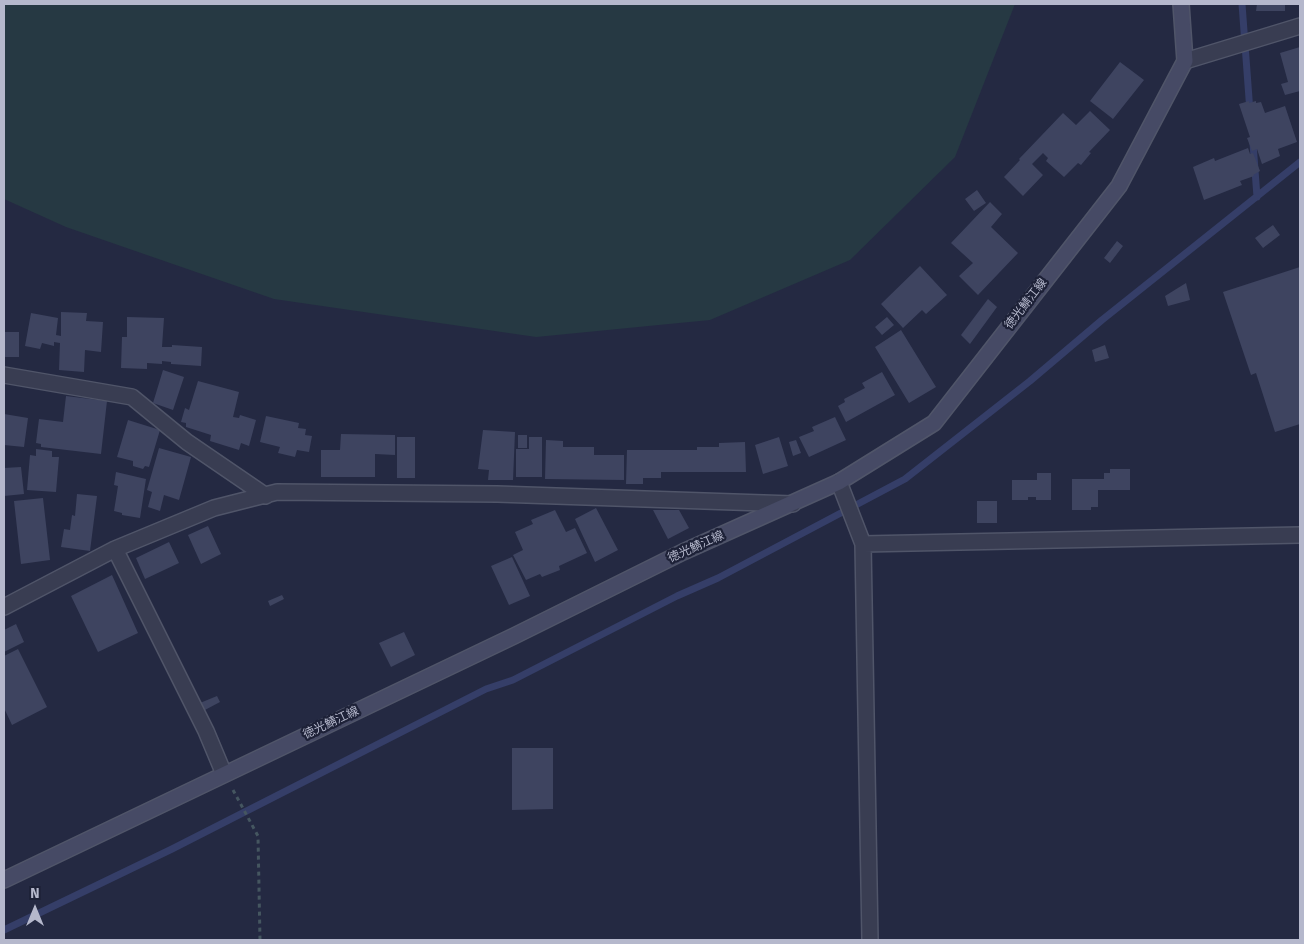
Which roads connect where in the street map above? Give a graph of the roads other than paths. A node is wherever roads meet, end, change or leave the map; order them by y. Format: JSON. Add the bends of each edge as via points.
{"nodes":[{"id":1,"x":1181,"y":4,"type":"edge"},
{"id":2,"x":1300,"y":26,"type":"edge"},
{"id":3,"x":1184,"y":61,"type":"junction"},
{"id":4,"x":4,"y":375,"type":"edge"},
{"id":5,"x":840,"y":482,"type":"junction"},
{"id":6,"x":266,"y":496,"type":"junction"},
{"id":7,"x":793,"y":504,"type":"junction"},
{"id":8,"x":1300,"y":535,"type":"edge"},
{"id":9,"x":863,"y":544,"type":"junction"},
{"id":10,"x":115,"y":549,"type":"junction"},
{"id":11,"x":4,"y":607,"type":"edge"},
{"id":12,"x":224,"y":774,"type":"junction"},
{"id":13,"x":4,"y":880,"type":"edge"},
{"id":14,"x":870,"y":940,"type":"edge"}],
"edges":[{"from":1,"to":3,"type":"main road"},
{"from":2,"to":3,"type":"street"},
{"from":3,"to":5,"type":"main road","name":"徳光鯖江線","via":[[1118,186],[934,424]]},
{"from":4,"to":6,"type":"street","via":[[132,396],[187,442]]},
{"from":5,"to":7,"type":"main road","name":"徳光鯖江線"},
{"from":5,"to":9,"type":"street"},
{"from":6,"to":7,"type":"street","via":[[277,492],[497,494]]},
{"from":6,"to":10,"type":"street","via":[[214,508]]},
{"from":7,"to":12,"type":"main road","name":"徳光鯖江線","via":[[683,552]]},
{"from":8,"to":9,"type":"street"},
{"from":9,"to":14,"type":"street"},
{"from":10,"to":11,"type":"street"},
{"from":10,"to":12,"type":"street","via":[[206,731]]},
{"from":12,"to":13,"type":"main road","name":"徳光鯖江線"}]}
